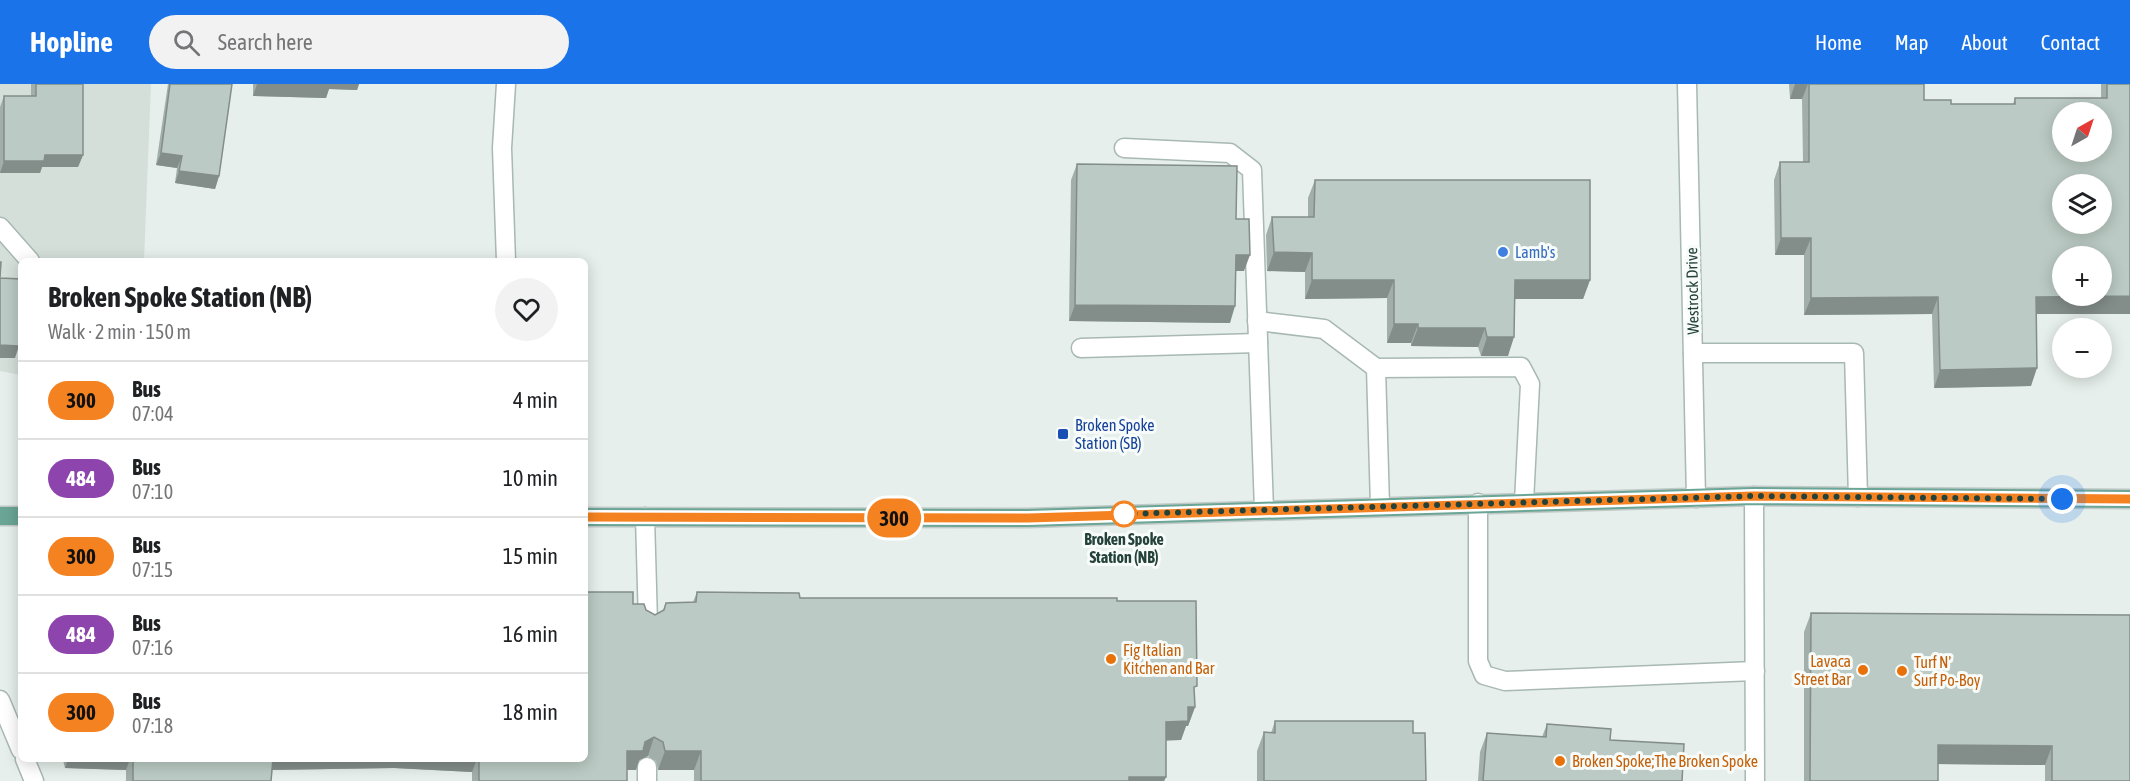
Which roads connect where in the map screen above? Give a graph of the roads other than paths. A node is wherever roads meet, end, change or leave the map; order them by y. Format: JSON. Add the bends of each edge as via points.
{"nodes":[{"id":1,"x":506,"y":84,"type":"edge"},
{"id":2,"x":1687,"y":84,"type":"edge"},
{"id":3,"x":1124,"y":148,"type":"dead end"},
{"id":4,"x":0,"y":227,"type":"edge"},
{"id":5,"x":27,"y":258,"type":"edge"},
{"id":6,"x":506,"y":258,"type":"edge"},
{"id":7,"x":1257,"y":321,"type":"junction"},
{"id":8,"x":1258,"y":343,"type":"junction"},
{"id":9,"x":1081,"y":348,"type":"dead end"},
{"id":10,"x":1693,"y":353,"type":"junction"},
{"id":11,"x":1376,"y":368,"type":"junction"},
{"id":12,"x":1754,"y":496,"type":"junction"},
{"id":13,"x":1858,"y":497,"type":"junction"},
{"id":14,"x":1696,"y":498,"type":"junction"},
{"id":15,"x":2130,"y":499,"type":"edge"},
{"id":16,"x":1524,"y":502,"type":"junction"},
{"id":17,"x":1478,"y":503,"type":"junction"},
{"id":18,"x":1380,"y":506,"type":"junction"},
{"id":19,"x":1264,"y":510,"type":"junction"},
{"id":20,"x":0,"y":516,"type":"edge"},
{"id":21,"x":18,"y":516,"type":"edge"},
{"id":22,"x":588,"y":517,"type":"edge"},
{"id":23,"x":645,"y":517,"type":"junction"},
{"id":24,"x":648,"y":623,"type":"edge"},
{"id":25,"x":1755,"y":671,"type":"junction"},
{"id":26,"x":0,"y":700,"type":"edge"},
{"id":27,"x":18,"y":743,"type":"edge"},
{"id":28,"x":26,"y":762,"type":"edge"},
{"id":29,"x":34,"y":781,"type":"edge"},
{"id":30,"x":1755,"y":781,"type":"edge"}],
"edges":[{"from":1,"to":6,"type":"street","via":[[502,148]]},
{"from":2,"to":10,"type":"street","name":"Westrock Drive"},
{"from":3,"to":7,"type":"street","via":[[1230,153],[1252,170]]},
{"from":4,"to":5,"type":"street"},
{"from":7,"to":8,"type":"street"},
{"from":7,"to":11,"type":"street","via":[[1324,330]]},
{"from":8,"to":9,"type":"street"},
{"from":8,"to":19,"type":"street"},
{"from":10,"to":13,"type":"street","via":[[1854,353]]},
{"from":10,"to":14,"type":"street","name":"Westrock Drive"},
{"from":11,"to":16,"type":"street","via":[[1521,367],[1530,384]]},
{"from":11,"to":18,"type":"street"},
{"from":12,"to":13,"type":"main road"},
{"from":12,"to":14,"type":"main road"},
{"from":12,"to":25,"type":"street"},
{"from":13,"to":15,"type":"main road"},
{"from":14,"to":16,"type":"main road"},
{"from":16,"to":17,"type":"main road"},
{"from":17,"to":18,"type":"main road"},
{"from":17,"to":25,"type":"street","via":[[1478,662],[1484,675],[1505,681]]},
{"from":18,"to":19,"type":"main road"},
{"from":19,"to":23,"type":"main road","via":[[1028,518]]},
{"from":20,"to":21,"type":"main road"},
{"from":22,"to":23,"type":"main road"},
{"from":23,"to":24,"type":"street"},
{"from":25,"to":30,"type":"street"},
{"from":26,"to":27,"type":"street"},
{"from":28,"to":29,"type":"street"}]}
